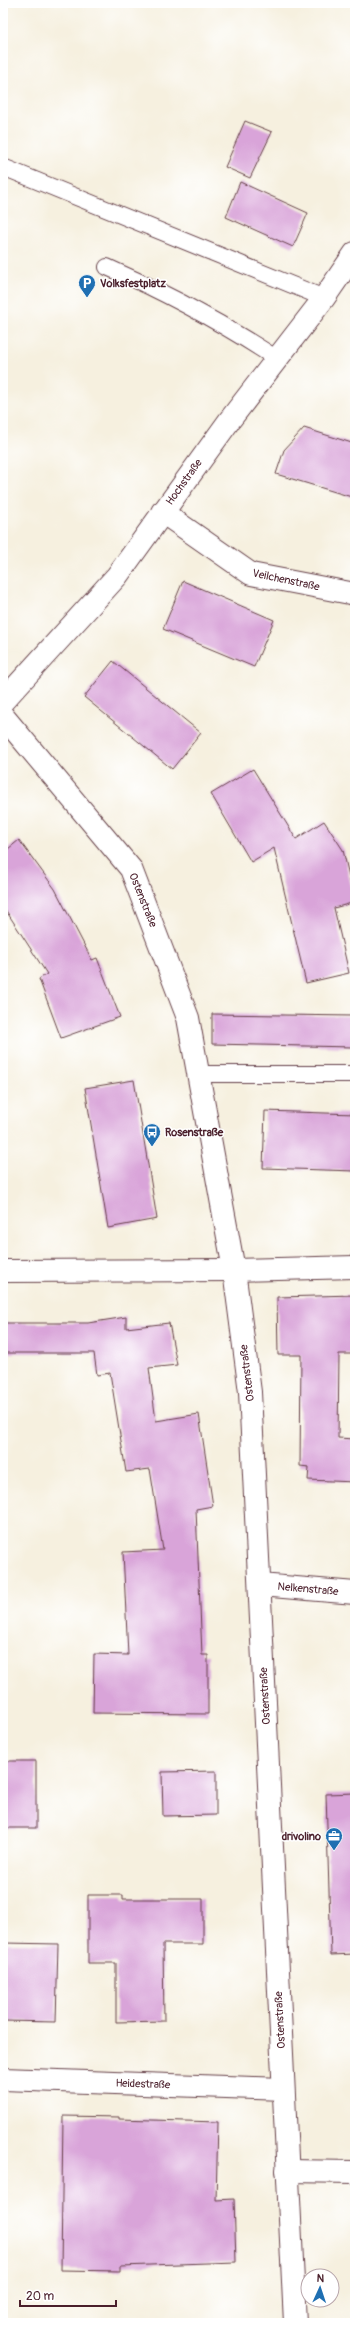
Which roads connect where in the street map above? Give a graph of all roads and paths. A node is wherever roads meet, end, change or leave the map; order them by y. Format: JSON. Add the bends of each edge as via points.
{"nodes":[{"id":1,"x":3,"y":166,"type":"edge"},
{"id":2,"x":355,"y":253,"type":"edge"},
{"id":3,"x":107,"y":267,"type":"dead end"},
{"id":4,"x":324,"y":298,"type":"junction"},
{"id":5,"x":277,"y":359,"type":"junction"},
{"id":6,"x":162,"y":512,"type":"junction"},
{"id":7,"x":355,"y":594,"type":"edge"},
{"id":8,"x":3,"y":702,"type":"edge"},
{"id":9,"x":3,"y":716,"type":"edge"},
{"id":10,"x":198,"y":1074,"type":"junction"},
{"id":11,"x":355,"y":1074,"type":"edge"},
{"id":12,"x":355,"y":1267,"type":"edge"},
{"id":13,"x":234,"y":1270,"type":"junction"},
{"id":14,"x":3,"y":1271,"type":"edge"},
{"id":15,"x":260,"y":1584,"type":"junction"},
{"id":16,"x":355,"y":1593,"type":"edge"},
{"id":17,"x":3,"y":2079,"type":"edge"},
{"id":18,"x":283,"y":2089,"type":"junction"},
{"id":19,"x":288,"y":2171,"type":"junction"},
{"id":20,"x":355,"y":2172,"type":"edge"},
{"id":21,"x":294,"y":2323,"type":"edge"}],
"edges":[{"from":1,"to":4,"type":"lane"},
{"from":2,"to":4,"type":"street","name":"Hochstraße"},
{"from":3,"to":5,"type":"lane","via":[[156,288],[213,318]]},
{"from":4,"to":5,"type":"street","name":"Hochstraße"},
{"from":5,"to":6,"type":"street","name":"Hochstraße"},
{"from":6,"to":7,"type":"street","name":"Veilchenstraße","via":[[251,574]]},
{"from":6,"to":8,"type":"street","name":"Hochstraße","via":[[118,576]]},
{"from":9,"to":10,"type":"street","name":"Ostenstraße","via":[[131,869],[188,1018]]},
{"from":10,"to":11,"type":"lane"},
{"from":10,"to":13,"type":"street","name":"Ostenstraße"},
{"from":12,"to":13,"type":"street"},
{"from":13,"to":14,"type":"street"},
{"from":13,"to":15,"type":"street","name":"Ostenstraße","via":[[250,1392]]},
{"from":15,"to":16,"type":"street","name":"Nelkenstraße"},
{"from":15,"to":18,"type":"street","name":"Ostenstraße"},
{"from":17,"to":18,"type":"street","name":"Heidestraße"},
{"from":18,"to":19,"type":"street","name":"Ostenstraße"},
{"from":19,"to":20,"type":"street"},
{"from":19,"to":21,"type":"street","name":"Ostenstraße"}]}
